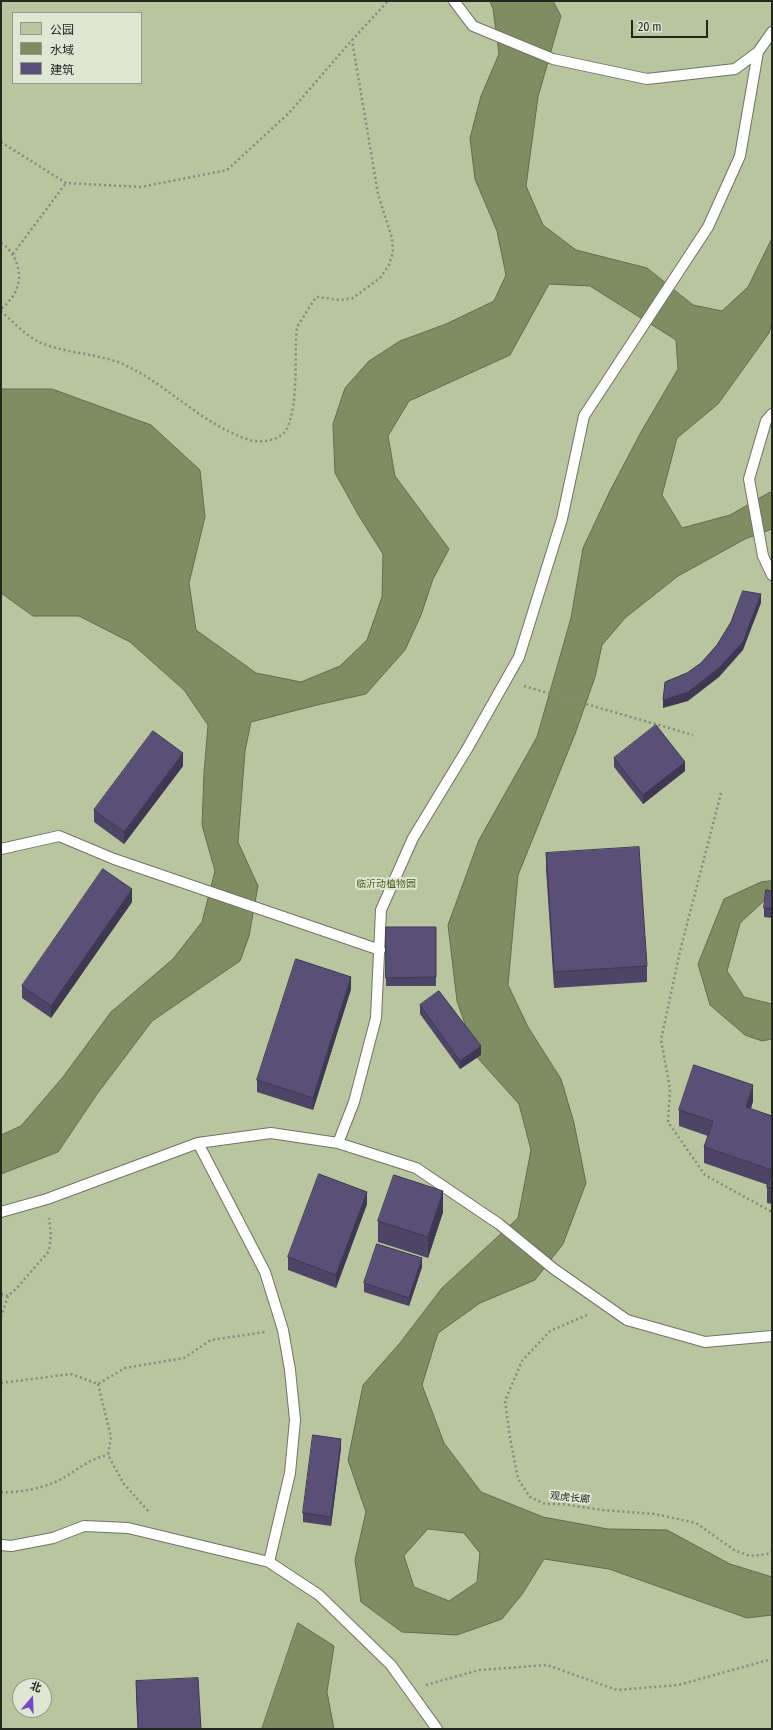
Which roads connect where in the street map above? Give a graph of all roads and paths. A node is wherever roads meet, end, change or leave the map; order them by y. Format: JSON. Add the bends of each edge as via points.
{"nodes":[{"id":1,"x":388,"y":1,"type":"edge"},
{"id":2,"x":454,"y":1,"type":"edge"},
{"id":3,"x":772,"y":32,"type":"edge"},
{"id":4,"x":352,"y":40,"type":"junction"},
{"id":5,"x":758,"y":52,"type":"junction"},
{"id":6,"x":1,"y":142,"type":"edge"},
{"id":7,"x":66,"y":183,"type":"junction"},
{"id":8,"x":1,"y":243,"type":"edge"},
{"id":9,"x":13,"y":254,"type":"junction"},
{"id":10,"x":1,"y":310,"type":"edge"},
{"id":11,"x":772,"y":414,"type":"edge"},
{"id":12,"x":772,"y":575,"type":"edge"},
{"id":13,"x":544,"y":692,"type":"dead end"},
{"id":14,"x":692,"y":735,"type":"dead end"},
{"id":15,"x":721,"y":793,"type":"dead end"},
{"id":16,"x":1,"y":849,"type":"edge"},
{"id":17,"x":380,"y":950,"type":"junction"},
{"id":18,"x":198,"y":1142,"type":"junction"},
{"id":19,"x":338,"y":1143,"type":"junction"},
{"id":20,"x":46,"y":1199,"type":"junction"},
{"id":21,"x":1,"y":1212,"type":"edge"},
{"id":22,"x":772,"y":1212,"type":"edge"},
{"id":23,"x":1,"y":1294,"type":"edge"},
{"id":24,"x":8,"y":1296,"type":"junction"},
{"id":25,"x":606,"y":1305,"type":"junction"},
{"id":26,"x":1,"y":1317,"type":"edge"},
{"id":27,"x":284,"y":1330,"type":"junction"},
{"id":28,"x":772,"y":1336,"type":"edge"},
{"id":29,"x":1,"y":1383,"type":"edge"},
{"id":30,"x":98,"y":1384,"type":"junction"},
{"id":31,"x":108,"y":1455,"type":"junction"},
{"id":32,"x":1,"y":1492,"type":"edge"},
{"id":33,"x":150,"y":1514,"type":"dead end"},
{"id":34,"x":1,"y":1545,"type":"edge"},
{"id":35,"x":772,"y":1552,"type":"edge"},
{"id":36,"x":269,"y":1562,"type":"junction"},
{"id":37,"x":772,"y":1659,"type":"edge"},
{"id":38,"x":409,"y":1690,"type":"junction"},
{"id":39,"x":436,"y":1729,"type":"edge"}],
"edges":[{"from":1,"to":4,"type":"path"},
{"from":2,"to":5,"type":"lane","via":[[473,26],[552,59],[647,79],[735,70]]},
{"from":3,"to":5,"type":"lane"},
{"from":4,"to":7,"type":"path","via":[[289,113],[227,170],[141,187]]},
{"from":4,"to":10,"type":"path","via":[[378,194],[392,238],[393,252],[390,265],[381,277],[354,298],[340,300],[316,297],[298,327],[293,414],[289,426],[281,436],[256,441],[239,437],[186,406],[145,376],[118,362],[55,348],[37,341]]},
{"from":5,"to":17,"type":"lane","via":[[740,156],[708,227],[584,416],[562,519],[519,657],[413,838],[381,910]]},
{"from":6,"to":7,"type":"path"},
{"from":7,"to":9,"type":"path"},
{"from":8,"to":9,"type":"path"},
{"from":9,"to":10,"type":"path","via":[[18,266],[19,279],[13,297]]},
{"from":11,"to":12,"type":"lane","via":[[766,421],[749,479],[763,556]]},
{"from":13,"to":14,"type":"path"},
{"from":15,"to":22,"type":"path","via":[[680,951],[661,1040],[670,1089],[668,1122],[705,1175]]},
{"from":16,"to":17,"type":"lane","via":[[59,836],[114,859]]},
{"from":17,"to":19,"type":"lane","via":[[376,1018],[354,1102]]},
{"from":18,"to":19,"type":"lane","via":[[271,1133]]},
{"from":18,"to":20,"type":"lane"},
{"from":18,"to":27,"type":"lane","via":[[265,1272]]},
{"from":19,"to":25,"type":"lane","via":[[416,1168],[499,1224]]},
{"from":20,"to":21,"type":"lane"},
{"from":20,"to":24,"type":"path","via":[[51,1235],[49,1251]]},
{"from":23,"to":24,"type":"path"},
{"from":24,"to":26,"type":"path"},
{"from":25,"to":28,"type":"lane","via":[[627,1320],[705,1342]]},
{"from":25,"to":35,"type":"path","name":"观虎长廊","via":[[550,1331],[522,1361],[506,1401],[518,1479],[530,1497],[545,1504],[676,1518],[696,1523],[734,1550],[750,1556]]},
{"from":27,"to":30,"type":"path","via":[[211,1340],[184,1358],[125,1368]]},
{"from":27,"to":36,"type":"lane","via":[[294,1420],[290,1473]]},
{"from":29,"to":30,"type":"path","via":[[71,1374]]},
{"from":30,"to":31,"type":"path","via":[[111,1437]]},
{"from":31,"to":32,"type":"path","via":[[96,1458],[53,1483],[32,1489]]},
{"from":31,"to":33,"type":"path","via":[[124,1484]]},
{"from":34,"to":36,"type":"lane","via":[[11,1546],[53,1538],[84,1526],[128,1528]]},
{"from":36,"to":38,"type":"lane","via":[[319,1595],[391,1665]]},
{"from":37,"to":38,"type":"path","via":[[678,1685],[617,1690],[547,1666],[479,1670]]},
{"from":38,"to":39,"type":"lane"}]}
